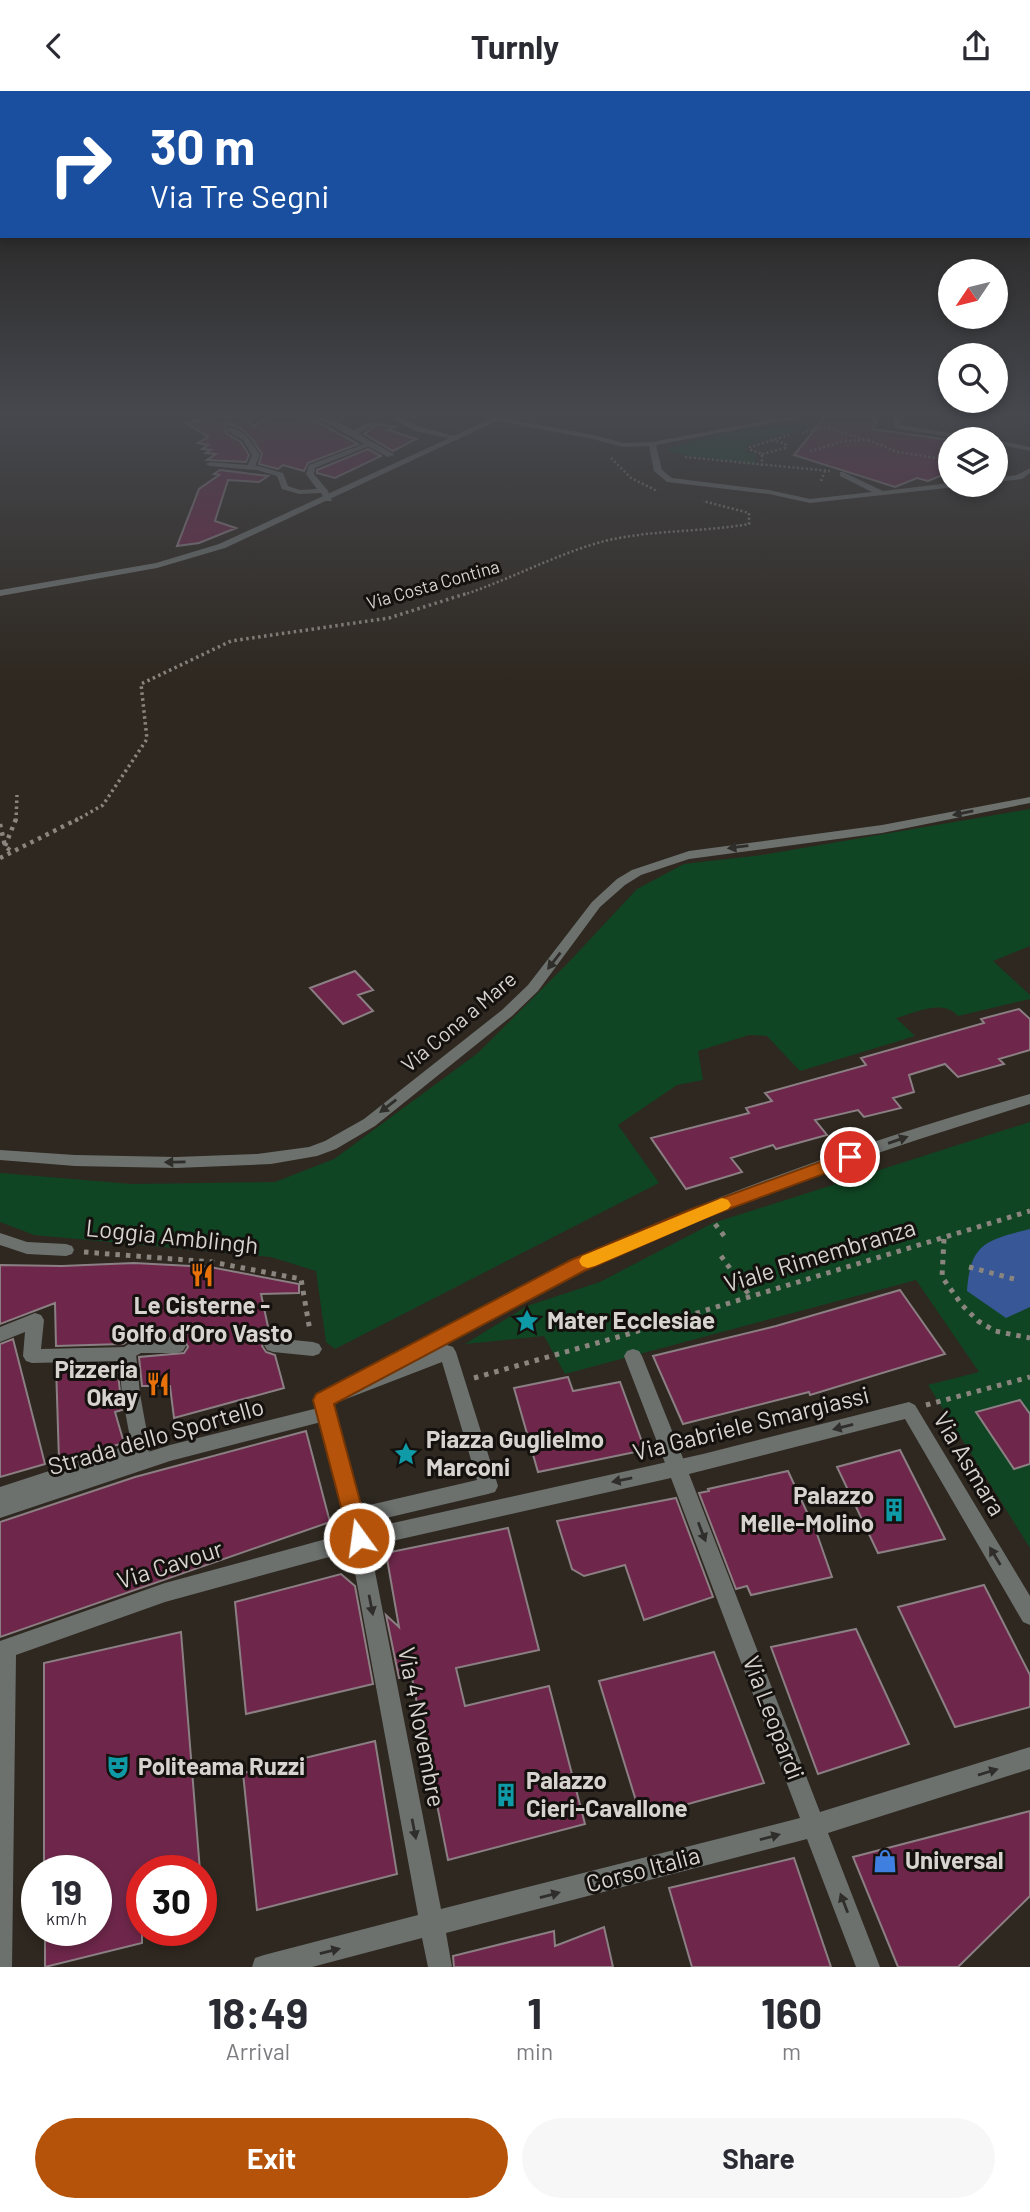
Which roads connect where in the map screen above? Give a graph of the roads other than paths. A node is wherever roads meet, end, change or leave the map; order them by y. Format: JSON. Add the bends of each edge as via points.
{"nodes":[{"id":1,"x":309,"y":505,"type":"edge"},
{"id":2,"x":0,"y":593,"type":"edge"},
{"id":3,"x":1030,"y":800,"type":"edge"},
{"id":4,"x":1030,"y":1099,"type":"edge"},
{"id":5,"x":0,"y":1156,"type":"edge"},
{"id":6,"x":0,"y":1239,"type":"edge"},
{"id":7,"x":66,"y":1250,"type":"road end"},
{"id":8,"x":0,"y":1335,"type":"edge"},
{"id":9,"x":272,"y":1345,"type":"dead end"},
{"id":10,"x":177,"y":1346,"type":"dead end"},
{"id":11,"x":313,"y":1349,"type":"road end"},
{"id":12,"x":127,"y":1354,"type":"junction"},
{"id":13,"x":633,"y":1356,"type":"dead end"},
{"id":14,"x":325,"y":1407,"type":"junction"},
{"id":15,"x":909,"y":1410,"type":"joint"},
{"id":16,"x":677,"y":1468,"type":"junction"},
{"id":17,"x":0,"y":1496,"type":"edge"},
{"id":18,"x":0,"y":1509,"type":"edge"},
{"id":19,"x":356,"y":1527,"type":"junction"},
{"id":20,"x":1030,"y":1615,"type":"edge"},
{"id":21,"x":3,"y":1650,"type":"edge"},
{"id":22,"x":1026,"y":1761,"type":"edge"},
{"id":23,"x":814,"y":1826,"type":"junction"},
{"id":24,"x":432,"y":1925,"type":"junction"},
{"id":25,"x":1,"y":1967,"type":"edge"},
{"id":26,"x":264,"y":1967,"type":"edge"},
{"id":27,"x":440,"y":1967,"type":"edge"},
{"id":28,"x":868,"y":1967,"type":"edge"}],
"edges":[{"from":1,"to":2,"type":"street","via":[[240,540],[201,553]]},
{"from":3,"to":5,"type":"street","name":"Via Cona a Mare","one_way":true,"via":[[882,829],[689,855],[641,871],[608,892],[532,990],[488,1028],[379,1114],[315,1151],[269,1161],[181,1163]]},
{"from":14,"to":4,"type":"street","one_way":true,"via":[[578,1265],[695,1214],[902,1138]]},
{"from":6,"to":7,"type":"street","name":"Loggia Amblingh","via":[[27,1248]]},
{"from":8,"to":12,"type":"street","via":[[35,1320],[32,1356]]},
{"from":9,"to":11,"type":"street"},
{"from":10,"to":12,"type":"street","via":[[137,1346]]},
{"from":12,"to":17,"type":"street","via":[[141,1449]]},
{"from":13,"to":16,"type":"street","name":"Via Leopardi"},
{"from":14,"to":18,"type":"street","name":"Strada dello Sportello"},
{"from":14,"to":19,"type":"street"},
{"from":14,"to":19,"type":"street","via":[[447,1352],[488,1486]]},
{"from":15,"to":16,"type":"street","name":"Via Gabriele Smargiassi","one_way":true},
{"from":20,"to":15,"type":"street","name":"Via Asmara","one_way":true},
{"from":16,"to":19,"type":"street","name":"Via Gabriele Smargiassi","one_way":true},
{"from":16,"to":23,"type":"street","name":"Via Leopardi","one_way":true},
{"from":19,"to":21,"type":"street","name":"Via Cavour"},
{"from":19,"to":24,"type":"street","name":"Via 4 Novembre","one_way":true},
{"from":21,"to":25,"type":"street"},
{"from":23,"to":22,"type":"street","name":"Corso Italia","one_way":true},
{"from":24,"to":23,"type":"street","name":"Corso Italia","one_way":true},
{"from":28,"to":23,"type":"street","name":"Via Leopardi","one_way":true},
{"from":26,"to":24,"type":"street","name":"Corso Italia","one_way":true},
{"from":24,"to":27,"type":"street","name":"Via 4 Novembre"}]}
